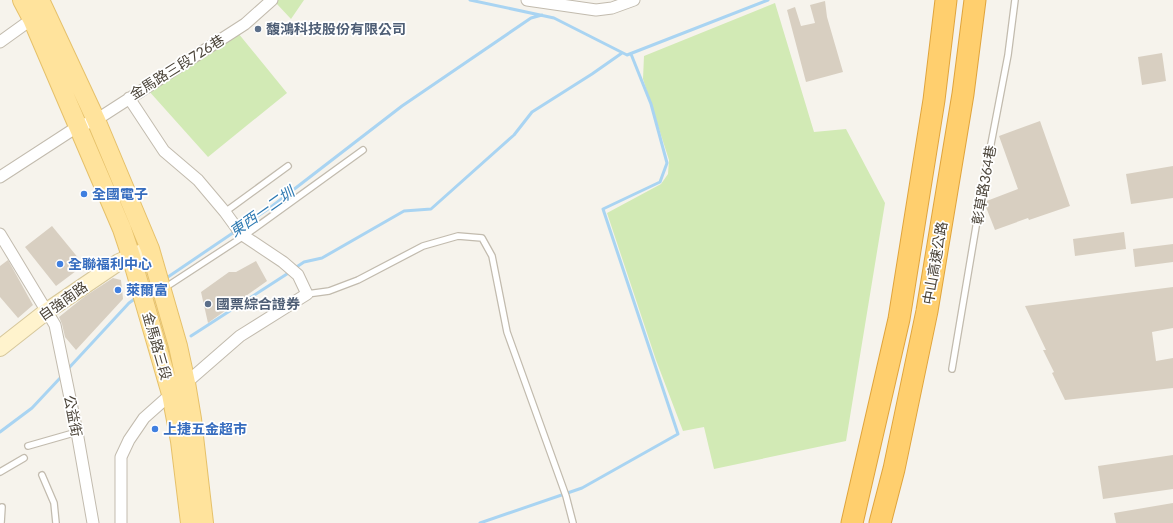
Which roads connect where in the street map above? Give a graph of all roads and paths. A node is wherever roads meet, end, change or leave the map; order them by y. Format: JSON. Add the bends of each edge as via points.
{"nodes":[{"id":1,"x":22,"y":0,"type":"edge"},
{"id":2,"x":40,"y":0,"type":"edge"},
{"id":3,"x":272,"y":0,"type":"edge"},
{"id":4,"x":527,"y":0,"type":"edge"},
{"id":5,"x":634,"y":0,"type":"edge"},
{"id":6,"x":946,"y":0,"type":"edge"},
{"id":7,"x":974,"y":0,"type":"edge"},
{"id":8,"x":1015,"y":0,"type":"edge"},
{"id":9,"x":32,"y":19,"type":"junction"},
{"id":10,"x":0,"y":42,"type":"edge"},
{"id":11,"x":129,"y":98,"type":"junction"},
{"id":12,"x":96,"y":120,"type":"junction"},
{"id":13,"x":77,"y":127,"type":"junction"},
{"id":14,"x":363,"y":150,"type":"dead end"},
{"id":15,"x":288,"y":166,"type":"dead end"},
{"id":16,"x":0,"y":177,"type":"edge"},
{"id":17,"x":225,"y":212,"type":"junction"},
{"id":18,"x":0,"y":234,"type":"edge"},
{"id":19,"x":242,"y":235,"type":"junction"},
{"id":20,"x":150,"y":249,"type":"junction"},
{"id":21,"x":131,"y":256,"type":"junction"},
{"id":22,"x":162,"y":290,"type":"junction"},
{"id":23,"x":307,"y":294,"type":"junction"},
{"id":24,"x":47,"y":311,"type":"junction"},
{"id":25,"x":0,"y":348,"type":"edge"},
{"id":26,"x":952,"y":369,"type":"dead end"},
{"id":27,"x":186,"y":383,"type":"junction"},
{"id":28,"x":171,"y":394,"type":"junction"},
{"id":29,"x":77,"y":432,"type":"junction"},
{"id":30,"x":28,"y":446,"type":"dead end"},
{"id":31,"x":24,"y":458,"type":"dead end"},
{"id":32,"x":0,"y":472,"type":"edge"},
{"id":33,"x":42,"y":475,"type":"dead end"},
{"id":34,"x":2,"y":507,"type":"dead end"},
{"id":35,"x":2,"y":523,"type":"edge"},
{"id":36,"x":56,"y":523,"type":"edge"},
{"id":37,"x":93,"y":523,"type":"edge"},
{"id":38,"x":121,"y":523,"type":"edge"},
{"id":39,"x":190,"y":523,"type":"edge"},
{"id":40,"x":204,"y":523,"type":"edge"},
{"id":41,"x":573,"y":523,"type":"edge"},
{"id":42,"x":852,"y":523,"type":"edge"},
{"id":43,"x":880,"y":523,"type":"edge"}],
"edges":[{"from":1,"to":9,"type":"main road","name":"金馬路三段"},
{"from":2,"to":12,"type":"main road","name":"金馬路三段"},
{"from":3,"to":11,"type":"street","name":"金馬路三段726巷","via":[[246,24]]},
{"from":4,"to":5,"type":"street","via":[[596,10],[612,8]]},
{"from":6,"to":42,"type":"highway","name":"中山高速公路","via":[[934,100],[899,319]]},
{"from":7,"to":43,"type":"highway","name":"中山高速公路","via":[[963,94],[927,311]]},
{"from":8,"to":26,"type":"lane","name":"彰草路364巷","via":[[1008,55]]},
{"from":9,"to":10,"type":"street"},
{"from":9,"to":13,"type":"main road","name":"金馬路三段"},
{"from":11,"to":12,"type":"street","name":"金馬路三段726巷"},
{"from":11,"to":17,"type":"street","via":[[164,151],[198,180]]},
{"from":12,"to":13,"type":"street","name":"金馬路三段726巷"},
{"from":12,"to":20,"type":"main road","name":"金馬路三段"},
{"from":13,"to":16,"type":"street","name":"金馬路三段726巷"},
{"from":13,"to":21,"type":"main road","name":"金馬路三段","via":[[122,229]]},
{"from":14,"to":19,"type":"lane"},
{"from":15,"to":17,"type":"lane"},
{"from":17,"to":19,"type":"street"},
{"from":18,"to":24,"type":"street","name":"公益街"},
{"from":19,"to":22,"type":"lane"},
{"from":19,"to":23,"type":"street","via":[[298,275]]},
{"from":20,"to":21,"type":"street","name":"自強南路"},
{"from":20,"to":22,"type":"main road","name":"金馬路三段"},
{"from":21,"to":24,"type":"street","name":"自強南路"},
{"from":21,"to":28,"type":"main road","name":"金馬路三段"},
{"from":22,"to":27,"type":"main road","name":"金馬路三段"},
{"from":23,"to":27,"type":"street","via":[[240,336]]},
{"from":23,"to":41,"type":"lane","via":[[329,291],[358,280],[423,246],[458,236],[482,238],[492,256],[507,332],[564,490]]},
{"from":24,"to":25,"type":"street","name":"自強南路"},
{"from":24,"to":29,"type":"street","name":"公益街","via":[[55,325]]},
{"from":27,"to":28,"type":"street"},
{"from":27,"to":40,"type":"main road","name":"金馬路三段"},
{"from":28,"to":38,"type":"street","via":[[144,418],[121,457]]},
{"from":28,"to":39,"type":"main road","name":"金馬路三段","via":[[180,440]]},
{"from":29,"to":30,"type":"lane"},
{"from":29,"to":37,"type":"street","name":"公益街"},
{"from":31,"to":32,"type":"lane"},
{"from":33,"to":36,"type":"lane","via":[[54,503]]},
{"from":34,"to":35,"type":"lane"}]}
